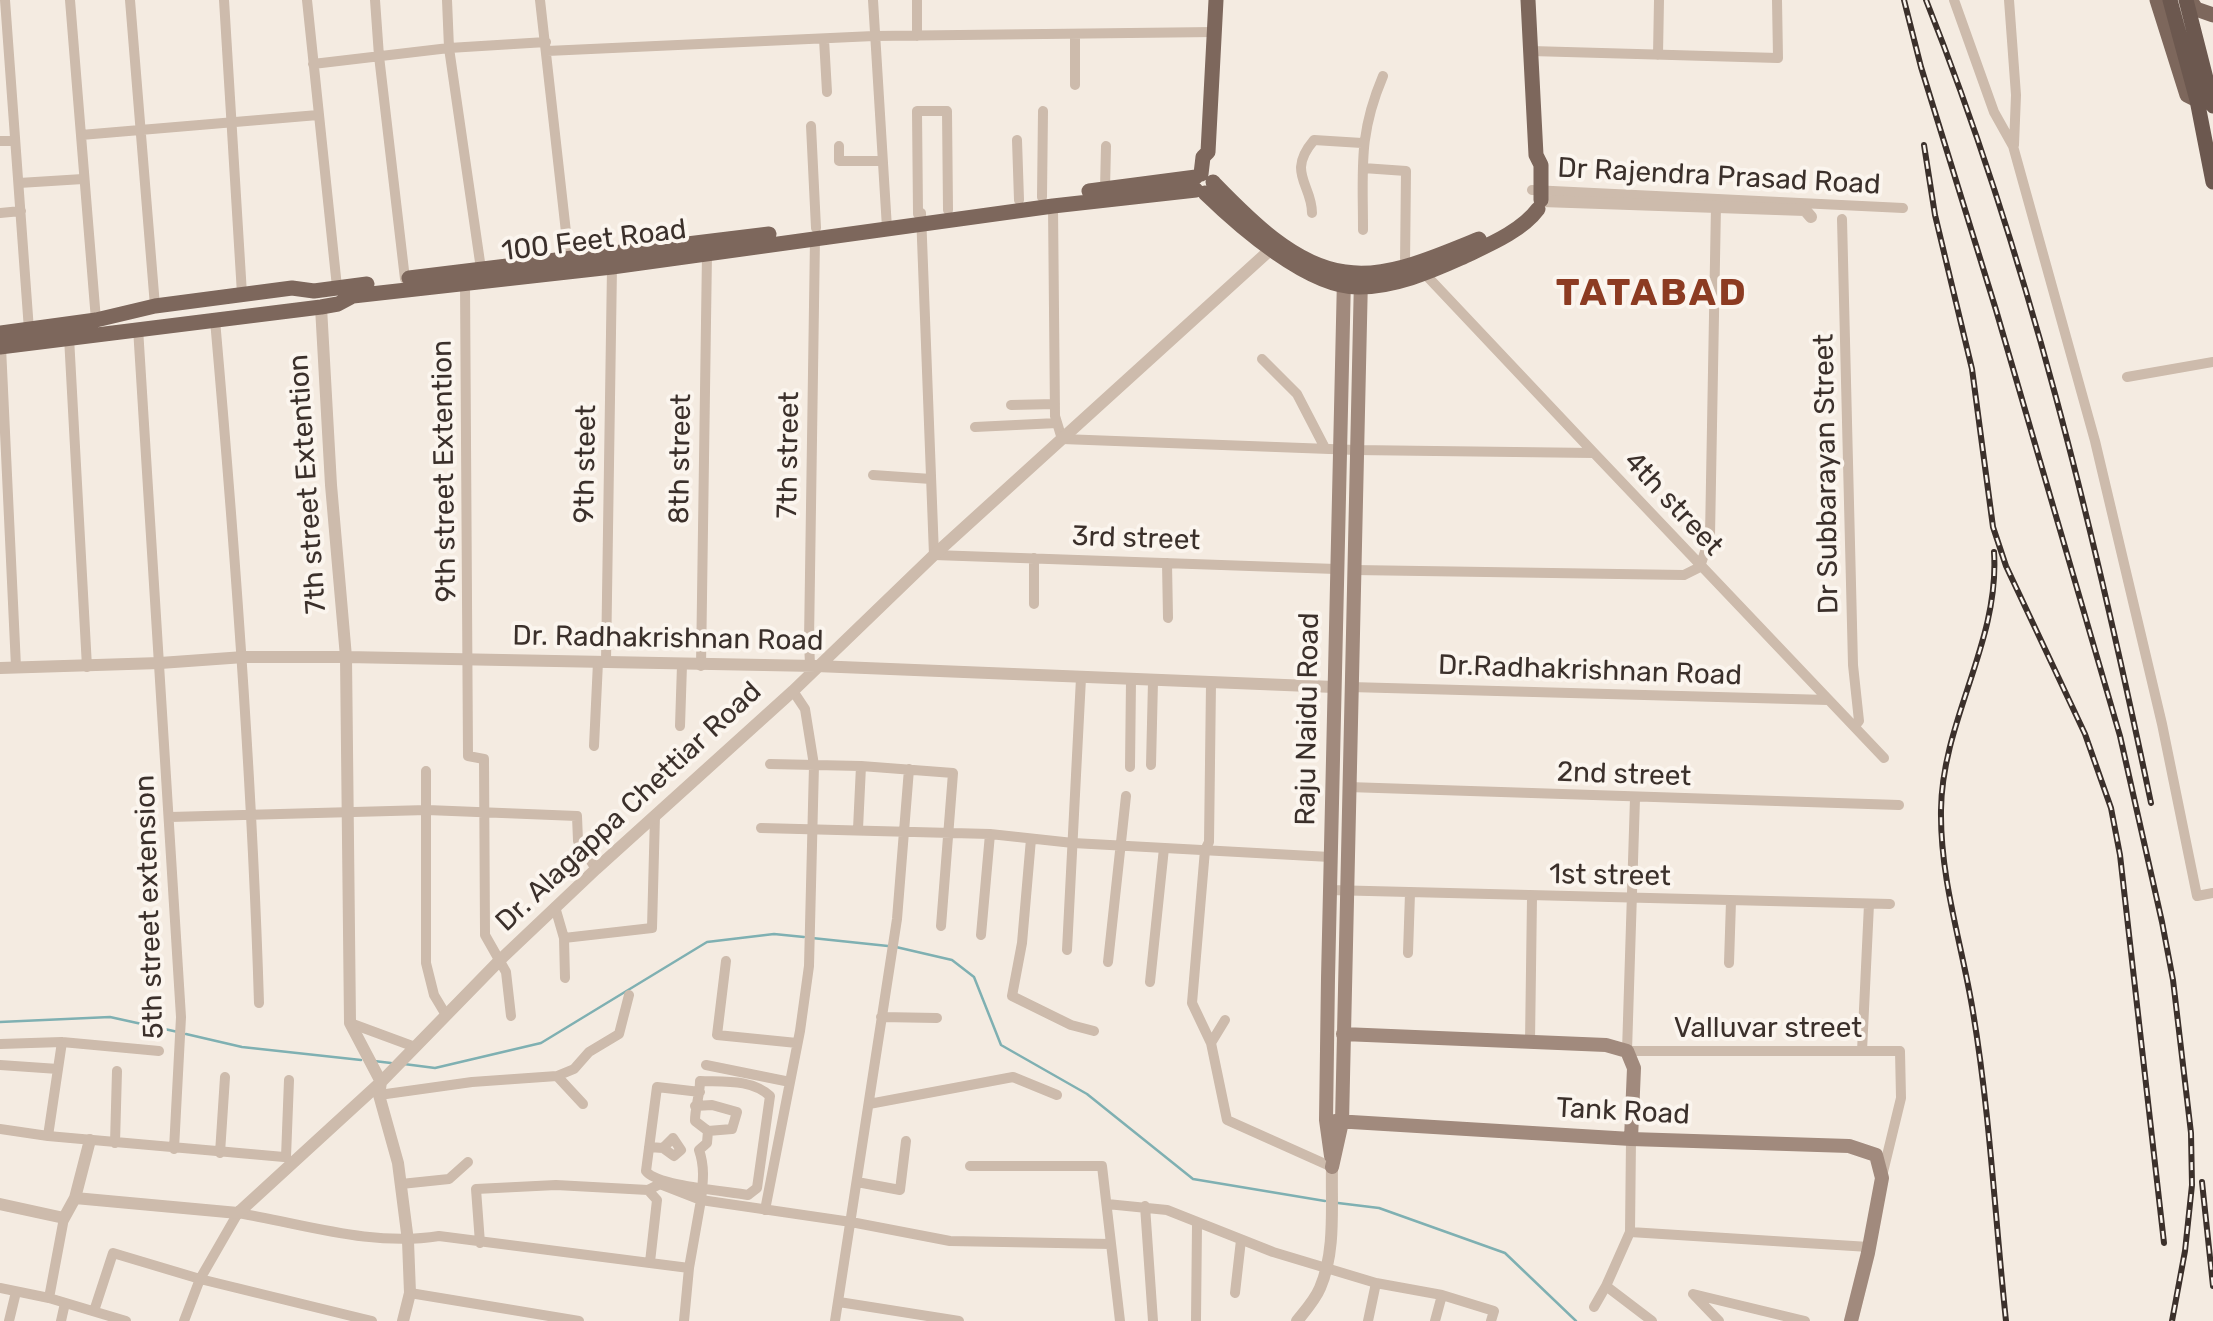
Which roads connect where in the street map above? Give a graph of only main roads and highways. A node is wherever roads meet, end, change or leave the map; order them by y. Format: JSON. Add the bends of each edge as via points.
{"nodes":[{"id":1,"x":1216,"y":0,"type":"edge"},
{"id":2,"x":1528,"y":0,"type":"edge"},
{"id":3,"x":2157,"y":0,"type":"edge"},
{"id":4,"x":2170,"y":0,"type":"edge"},
{"id":5,"x":2188,"y":0,"type":"edge"},
{"id":6,"x":2213,"y":15,"type":"edge"},
{"id":7,"x":2204,"y":97,"type":"edge"},
{"id":8,"x":1204,"y":182,"type":"junction"},
{"id":9,"x":2213,"y":182,"type":"edge"},
{"id":10,"x":1537,"y":200,"type":"junction"},
{"id":11,"x":1048,"y":202,"type":"junction"},
{"id":12,"x":920,"y":217,"type":"junction"},
{"id":13,"x":815,"y":233,"type":"junction"},
{"id":14,"x":1352,"y":279,"type":"junction"},
{"id":15,"x":318,"y":299,"type":"junction"},
{"id":16,"x":158,"y":311,"type":"junction"},
{"id":17,"x":0,"y":342,"type":"edge"},
{"id":18,"x":1342,"y":687,"type":"junction"},
{"id":19,"x":1344,"y":1034,"type":"junction"},
{"id":20,"x":1334,"y":1121,"type":"junction"},
{"id":21,"x":1631,"y":1139,"type":"junction"},
{"id":22,"x":1332,"y":1167,"type":"road end"},
{"id":23,"x":1851,"y":1321,"type":"edge"}],
"edges":[{"from":1,"to":8,"type":"main road","via":[[1208,152],[1213,159]]},
{"from":2,"to":10,"type":"main road"},
{"from":3,"to":7,"type":"main road"},
{"from":4,"to":7,"type":"highway"},
{"from":5,"to":6,"type":"main road"},
{"from":5,"to":7,"type":"highway"},
{"from":7,"to":9,"type":"highway"},
{"from":8,"to":11,"type":"main road","name":"100 Feet Road"},
{"from":8,"to":11,"type":"main road","name":"100 Feet Road","via":[[1105,189]]},
{"from":8,"to":14,"type":"main road","via":[[1273,238]]},
{"from":8,"to":14,"type":"main road","via":[[1270,250],[1325,279]]},
{"from":10,"to":14,"type":"main road","via":[[1481,238]]},
{"from":10,"to":14,"type":"main road","via":[[1528,221],[1426,274]]},
{"from":11,"to":12,"type":"main road","name":"100 Feet Road"},
{"from":11,"to":12,"type":"main road","name":"100 Feet Road","via":[[1019,200]]},
{"from":12,"to":13,"type":"main road","name":"100 Feet Road"},
{"from":13,"to":15,"type":"main road","name":"100 Feet Road","via":[[337,287]]},
{"from":13,"to":15,"type":"main road","name":"100 Feet Road","via":[[612,267],[353,296],[338,304]]},
{"from":14,"to":18,"type":"main road","name":"Raju Naidu Road","via":[[1354,570]]},
{"from":14,"to":18,"type":"main road","name":"Raju Naidu Road","via":[[1331,449]]},
{"from":15,"to":16,"type":"main road"},
{"from":15,"to":16,"type":"main road","via":[[296,294]]},
{"from":15,"to":16,"type":"main road","name":"100 Feet Road","via":[[292,288]]},
{"from":15,"to":17,"type":"main road","name":"100 Feet Road","via":[[215,320]]},
{"from":16,"to":17,"type":"main road"},
{"from":16,"to":17,"type":"main road","name":"100 Feet Road","via":[[29,330]]},
{"from":18,"to":19,"type":"main road","name":"Raju Naidu Road","via":[[1348,788]]},
{"from":18,"to":20,"type":"main road","name":"Raju Naidu Road","via":[[1329,890]]},
{"from":19,"to":20,"type":"main road","name":"Raju Naidu Road"},
{"from":19,"to":21,"type":"main road","via":[[1606,1045],[1627,1052],[1634,1068]]},
{"from":20,"to":21,"type":"main road","name":"Tank Road"},
{"from":20,"to":22,"type":"main road"},
{"from":21,"to":23,"type":"main road","name":"Tank Road","via":[[1849,1146],[1876,1154],[1882,1178]]}]}
